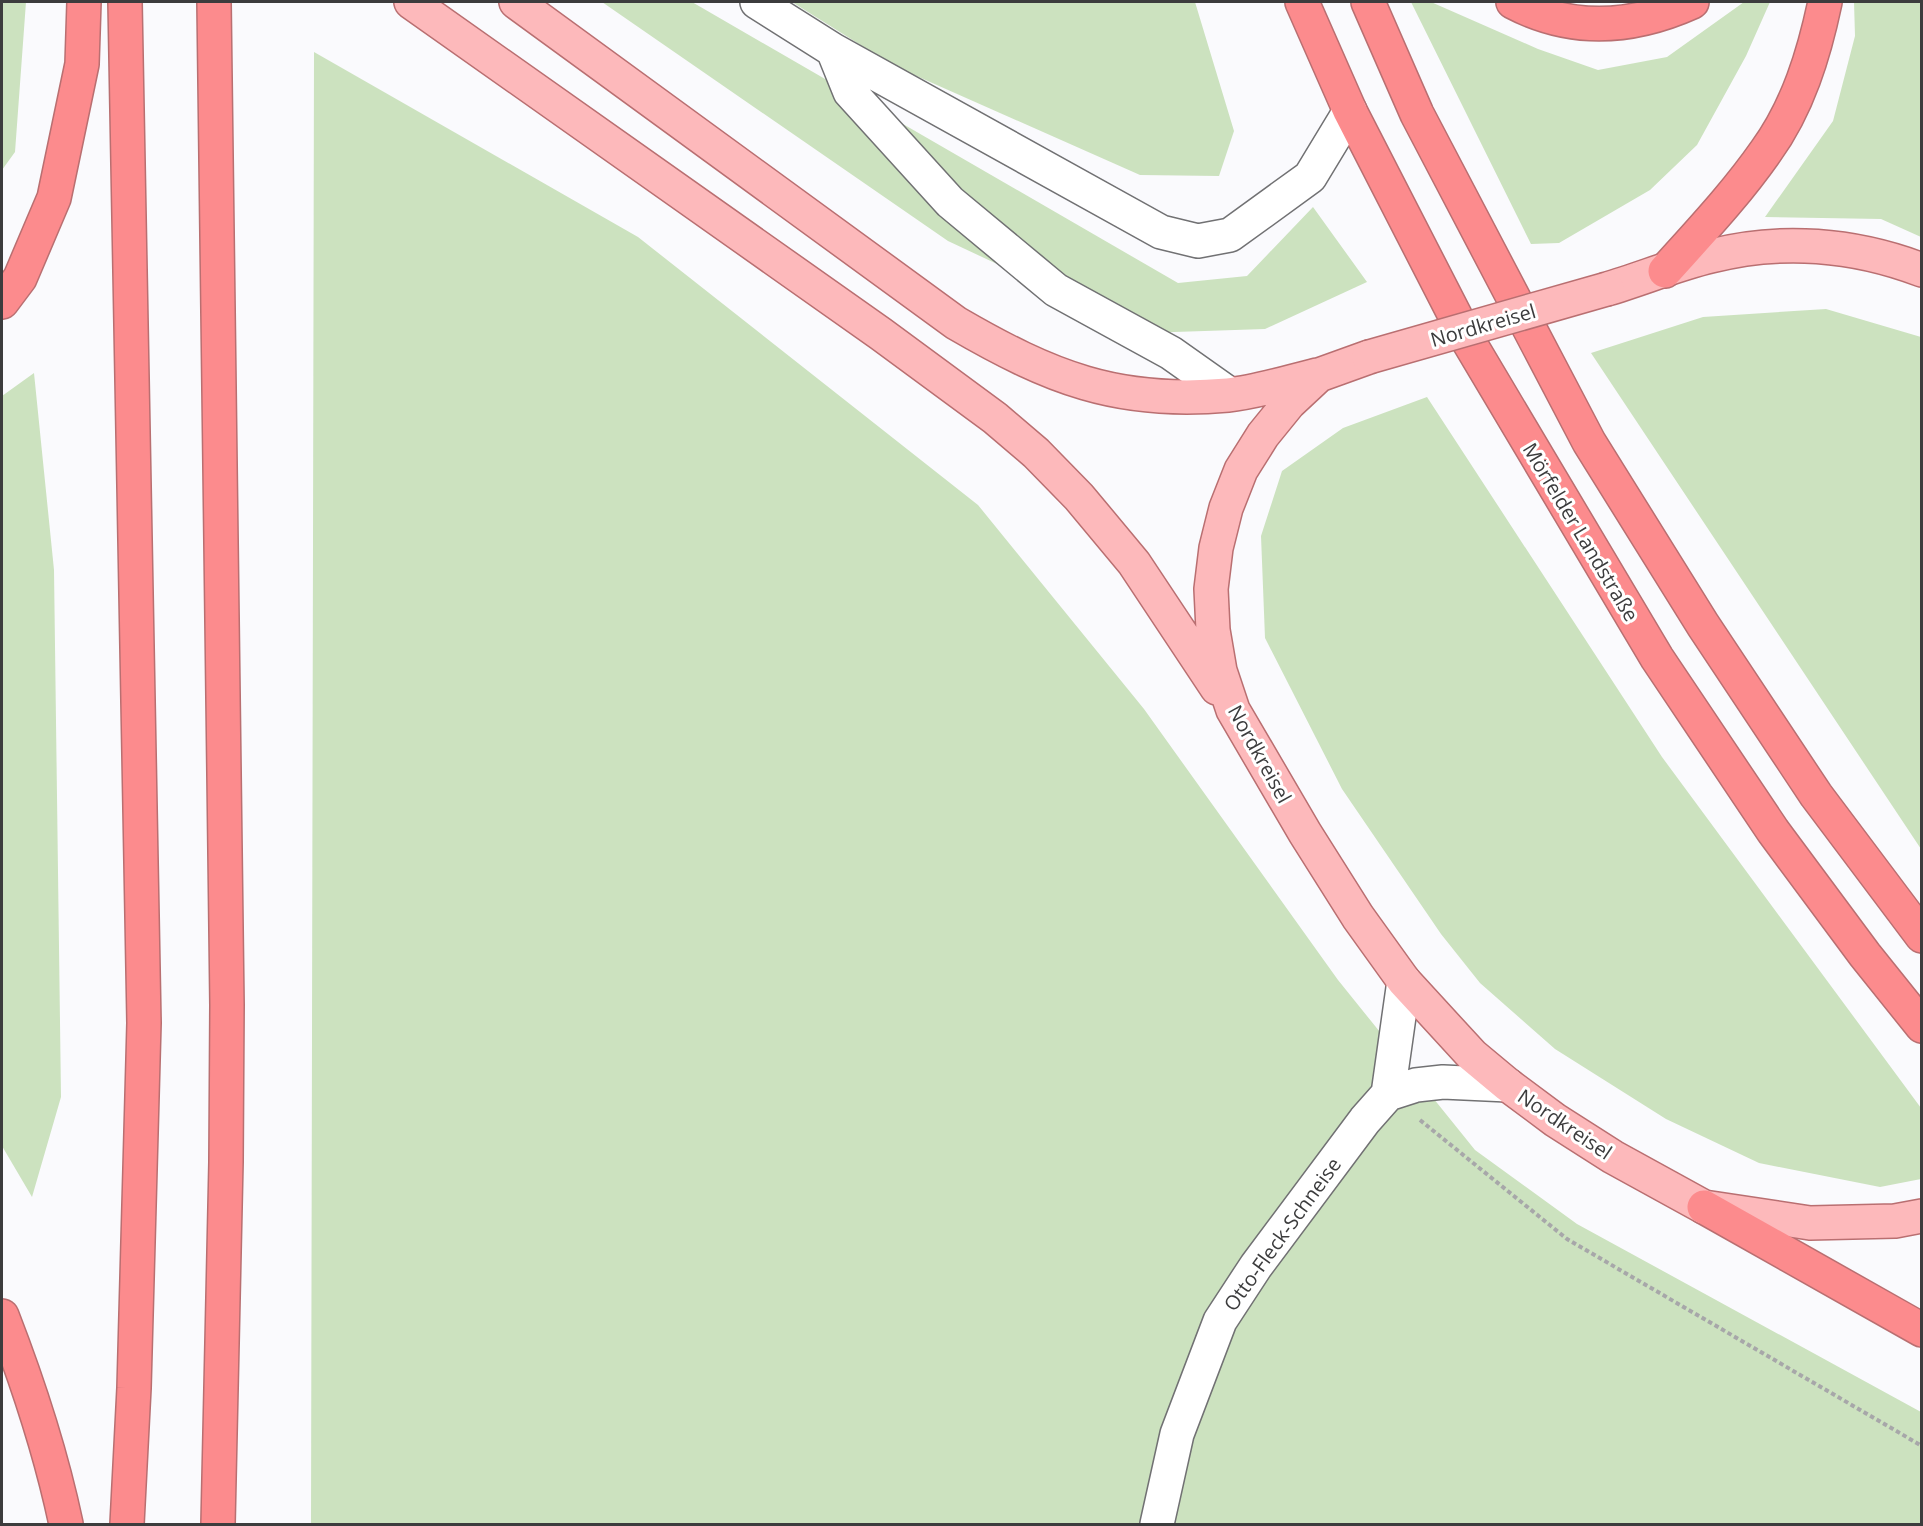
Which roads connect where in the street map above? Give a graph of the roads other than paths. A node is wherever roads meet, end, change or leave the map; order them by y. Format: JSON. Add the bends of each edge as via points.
{"nodes":[{"id":1,"x":84,"y":2,"type":"edge"},
{"id":2,"x":125,"y":2,"type":"edge"},
{"id":3,"x":214,"y":2,"type":"edge"},
{"id":4,"x":411,"y":2,"type":"edge"},
{"id":5,"x":516,"y":2,"type":"edge"},
{"id":6,"x":758,"y":2,"type":"edge"},
{"id":7,"x":1302,"y":2,"type":"edge"},
{"id":8,"x":1368,"y":2,"type":"edge"},
{"id":9,"x":1513,"y":2,"type":"edge"},
{"id":10,"x":1692,"y":2,"type":"edge"},
{"id":11,"x":1826,"y":2,"type":"edge"},
{"id":12,"x":833,"y":50,"type":"junction"},
{"id":13,"x":1350,"y":111,"type":"junction"},
{"id":14,"x":1922,"y":270,"type":"edge"},
{"id":15,"x":1665,"y":271,"type":"junction"},
{"id":16,"x":2,"y":303,"type":"edge"},
{"id":17,"x":1319,"y":375,"type":"junction"},
{"id":18,"x":1229,"y":394,"type":"junction"},
{"id":19,"x":1233,"y":710,"type":"junction"},
{"id":20,"x":1922,"y":936,"type":"edge"},
{"id":21,"x":1404,"y":981,"type":"junction"},
{"id":22,"x":1922,"y":1026,"type":"edge"},
{"id":23,"x":1508,"y":1085,"type":"junction"},
{"id":24,"x":1388,"y":1094,"type":"junction"},
{"id":25,"x":1704,"y":1207,"type":"junction"},
{"id":26,"x":1922,"y":1216,"type":"edge"},
{"id":27,"x":2,"y":1316,"type":"edge"},
{"id":28,"x":1922,"y":1330,"type":"edge"},
{"id":29,"x":66,"y":1524,"type":"edge"},
{"id":30,"x":127,"y":1524,"type":"edge"},
{"id":31,"x":218,"y":1524,"type":"edge"},
{"id":32,"x":1157,"y":1524,"type":"edge"}],
"edges":[{"from":1,"to":16,"type":"highway","via":[[82,63],[54,198],[20,278]]},
{"from":2,"to":30,"type":"highway","via":[[144,1023]]},
{"from":3,"to":31,"type":"highway","via":[[227,1005]]},
{"from":4,"to":19,"type":"main road","via":[[871,327],[1036,453],[1134,562]]},
{"from":5,"to":18,"type":"main road","via":[[956,323],[1006,352],[1047,371],[1119,393]]},
{"from":6,"to":12,"type":"street"},
{"from":7,"to":13,"type":"highway","name":"Mörfelder Landstraße"},
{"from":8,"to":20,"type":"highway","via":[[1418,114],[1589,442],[1703,625],[1816,795]]},
{"from":9,"to":10,"type":"highway","via":[[1576,22],[1617,24],[1667,13]]},
{"from":11,"to":15,"type":"highway","via":[[1804,78],[1767,150]]},
{"from":12,"to":13,"type":"street","via":[[1161,232],[1198,241],[1230,236],[1310,177]]},
{"from":12,"to":18,"type":"street","via":[[850,92],[950,202],[1056,290],[1171,353]]},
{"from":13,"to":22,"type":"highway","name":"Mörfelder Landstraße","via":[[1466,337],[1656,658],[1773,831]]},
{"from":14,"to":15,"type":"main road","name":"Nordkreisel","via":[[1851,249],[1803,245],[1733,251]]},
{"from":15,"to":17,"type":"main road","name":"Nordkreisel","bridge":true},
{"from":17,"to":18,"type":"main road"},
{"from":17,"to":19,"type":"main road","name":"Nordkreisel","via":[[1263,435],[1241,470],[1223,518],[1211,589],[1213,630],[1220,671]]},
{"from":19,"to":21,"type":"main road","name":"Nordkreisel","via":[[1358,917]]},
{"from":21,"to":23,"type":"main road","name":"Nordkreisel","via":[[1472,1055]]},
{"from":21,"to":24,"type":"street"},
{"from":23,"to":24,"type":"street","via":[[1443,1082]]},
{"from":23,"to":25,"type":"main road","name":"Nordkreisel","via":[[1603,1151]]},
{"from":24,"to":32,"type":"street","name":"Otto-Fleck-Schneise","via":[[1298,1209],[1220,1321],[1177,1434]]},
{"from":25,"to":26,"type":"main road","name":"Nordkreisel","via":[[1810,1223],[1895,1221]]},
{"from":25,"to":28,"type":"highway"},
{"from":27,"to":29,"type":"highway","via":[[45,1440]]}]}
